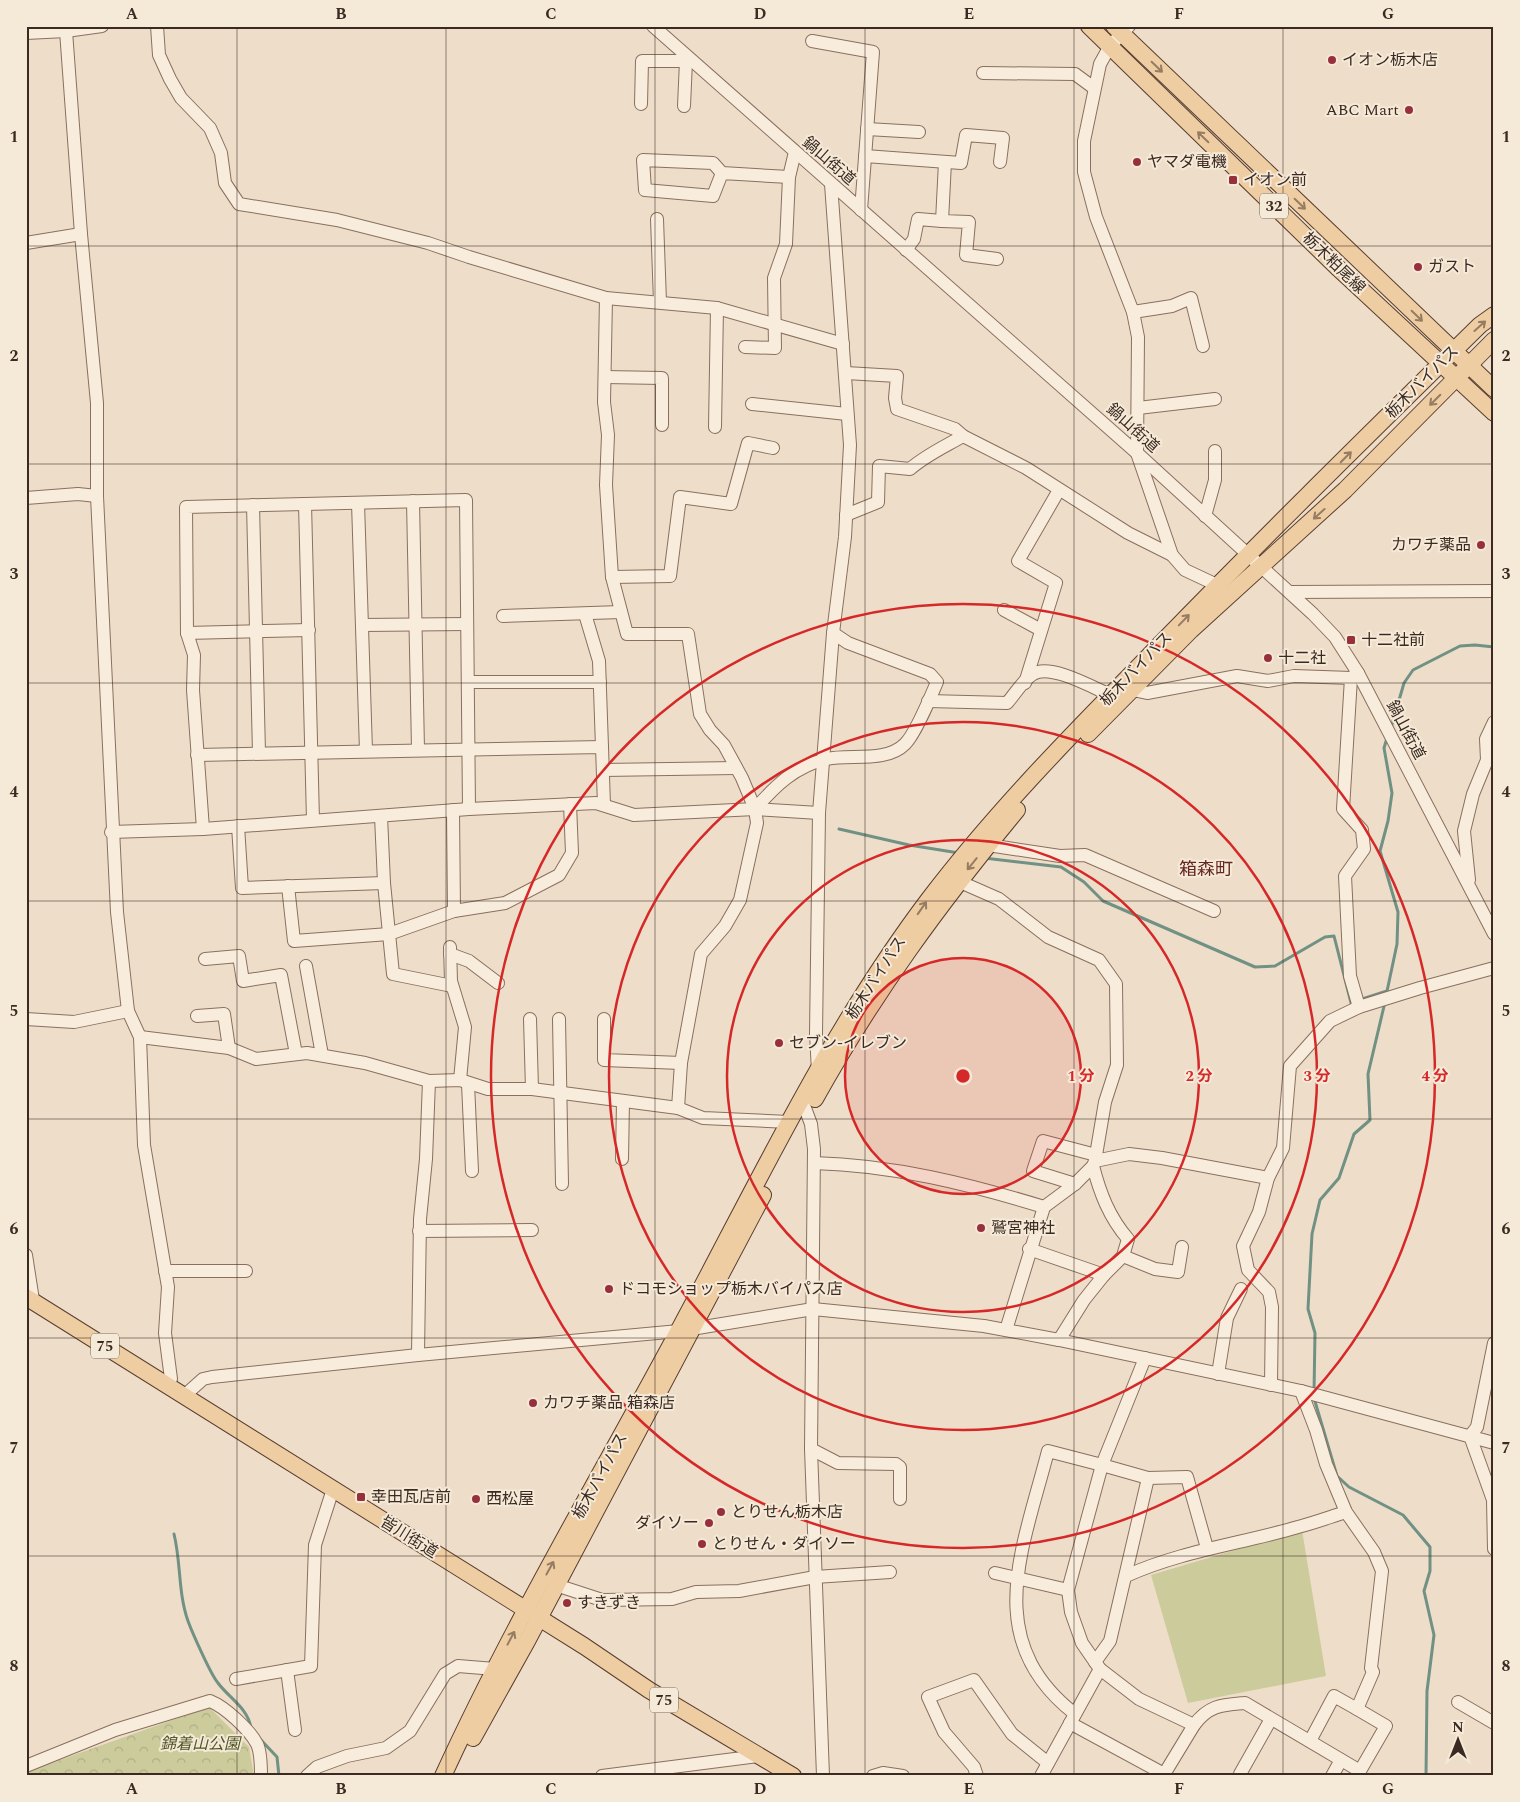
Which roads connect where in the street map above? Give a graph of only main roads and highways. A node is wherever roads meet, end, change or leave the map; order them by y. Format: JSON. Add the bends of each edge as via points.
{"nodes":[{"id":1,"x":1089,"y":26,"type":"edge"},
{"id":2,"x":1121,"y":29,"type":"edge"},
{"id":3,"x":1494,"y":315,"type":"edge"},
{"id":4,"x":1494,"y":340,"type":"edge"},
{"id":5,"x":1454,"y":351,"type":"junction"},
{"id":6,"x":1441,"y":364,"type":"junction"},
{"id":7,"x":1469,"y":365,"type":"junction"},
{"id":8,"x":1456,"y":378,"type":"junction"},
{"id":9,"x":1494,"y":389,"type":"edge"},
{"id":10,"x":1494,"y":413,"type":"edge"},
{"id":11,"x":804,"y":1106,"type":"junction"},
{"id":12,"x":29,"y":1299,"type":"edge"},
{"id":13,"x":686,"y":1330,"type":"junction"},
{"id":14,"x":533,"y":1614,"type":"junction"},
{"id":15,"x":443,"y":1776,"type":"edge"},
{"id":16,"x":454,"y":1776,"type":"edge"},
{"id":17,"x":793,"y":1776,"type":"edge"}],
"edges":[{"from":6,"to":1,"type":"main road","name":"栃木粕尾線","number":"32","one_way":true},
{"from":2,"to":5,"type":"main road","name":"栃木粕尾線","number":"32","one_way":true},
{"from":5,"to":3,"type":"main road","name":"栃木バイパス","one_way":true},
{"from":4,"to":7,"type":"main road","name":"栃木バイパス"},
{"from":5,"to":6,"type":"main road","name":"栃木バイパス"},
{"from":5,"to":7,"type":"main road","name":"栃木粕尾線","number":"32"},
{"from":6,"to":8,"type":"main road","name":"栃木粕尾線","number":"32"},
{"from":11,"to":6,"type":"main road","name":"栃木バイパス","one_way":true,"via":[[818,1069],[890,953],[1010,801],[1216,586]]},
{"from":7,"to":8,"type":"main road","name":"栃木バイパス"},
{"from":7,"to":9,"type":"main road","name":"栃木粕尾線","number":"32"},
{"from":8,"to":10,"type":"main road","name":"栃木粕尾線","number":"32"},
{"from":8,"to":11,"type":"main road","name":"栃木バイパス","one_way":true,"via":[[1345,490],[1191,630],[1020,806],[900,959],[818,1092]]},
{"from":11,"to":13,"type":"main road","name":"栃木バイパス"},
{"from":11,"to":13,"type":"main road","name":"栃木バイパス","via":[[789,1122]]},
{"from":12,"to":14,"type":"main road","name":"皆川街道","number":"75"},
{"from":14,"to":13,"type":"main road","name":"栃木バイパス","one_way":true},
{"from":13,"to":14,"type":"main road","name":"栃木バイパス","via":[[556,1585]]},
{"from":15,"to":14,"type":"main road","name":"栃木バイパス","one_way":true,"via":[[495,1668]]},
{"from":14,"to":16,"type":"main road","name":"栃木バイパス"},
{"from":14,"to":17,"type":"main road","name":"皆川街道","number":"75","via":[[648,1690]]}]}
